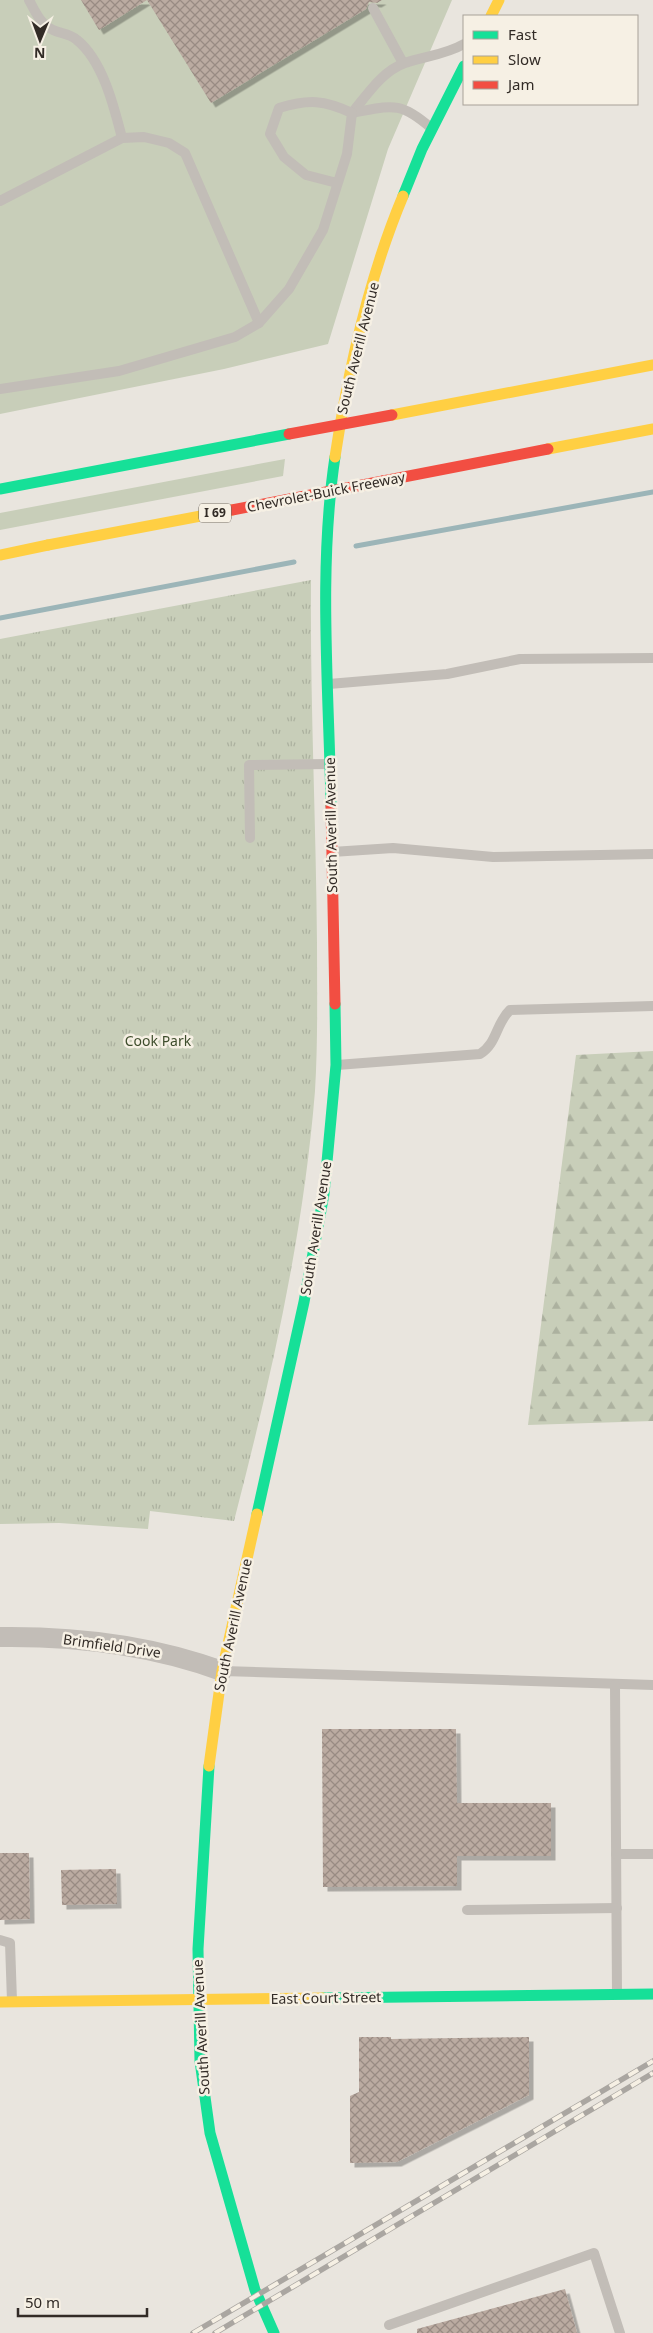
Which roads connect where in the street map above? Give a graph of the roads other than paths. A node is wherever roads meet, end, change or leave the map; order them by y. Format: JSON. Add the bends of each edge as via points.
{"nodes":[{"id":1,"x":29,"y":0,"type":"edge"},
{"id":2,"x":500,"y":0,"type":"edge"},
{"id":3,"x":374,"y":8,"type":"dead end"},
{"id":4,"x":492,"y":15,"type":"edge"},
{"id":5,"x":463,"y":44,"type":"edge"},
{"id":6,"x":403,"y":63,"type":"junction"},
{"id":7,"x":463,"y":68,"type":"edge"},
{"id":8,"x":352,"y":114,"type":"junction"},
{"id":9,"x":432,"y":129,"type":"junction"},
{"id":10,"x":122,"y":138,"type":"junction"},
{"id":11,"x":337,"y":183,"type":"junction"},
{"id":12,"x":0,"y":201,"type":"edge"},
{"id":13,"x":259,"y":323,"type":"junction"},
{"id":14,"x":653,"y":364,"type":"edge"},
{"id":15,"x":0,"y":388,"type":"edge"},
{"id":16,"x":653,"y":428,"type":"edge"},
{"id":17,"x":202,"y":450,"type":"junction"},
{"id":18,"x":38,"y":469,"type":"dead end"},
{"id":19,"x":0,"y":489,"type":"edge"},
{"id":20,"x":0,"y":555,"type":"edge"},
{"id":21,"x":653,"y":658,"type":"edge"},
{"id":22,"x":328,"y":684,"type":"junction"},
{"id":23,"x":329,"y":764,"type":"junction"},
{"id":24,"x":250,"y":838,"type":"dead end"},
{"id":25,"x":331,"y":852,"type":"junction"},
{"id":26,"x":653,"y":854,"type":"edge"},
{"id":27,"x":653,"y":1006,"type":"edge"},
{"id":28,"x":336,"y":1065,"type":"junction"},
{"id":29,"x":0,"y":1637,"type":"edge"},
{"id":30,"x":222,"y":1671,"type":"junction"},
{"id":31,"x":615,"y":1684,"type":"junction"},
{"id":32,"x":653,"y":1684,"type":"edge"},
{"id":33,"x":616,"y":1854,"type":"junction"},
{"id":34,"x":653,"y":1854,"type":"edge"},
{"id":35,"x":616,"y":1908,"type":"junction"},
{"id":36,"x":467,"y":1910,"type":"dead end"},
{"id":37,"x":0,"y":1940,"type":"edge"},
{"id":38,"x":617,"y":1994,"type":"junction"},
{"id":39,"x":653,"y":1994,"type":"edge"},
{"id":40,"x":198,"y":1999,"type":"junction"},
{"id":41,"x":0,"y":2002,"type":"edge"},
{"id":42,"x":12,"y":2002,"type":"junction"},
{"id":43,"x":389,"y":2325,"type":"dead end"},
{"id":44,"x":274,"y":2333,"type":"edge"},
{"id":45,"x":620,"y":2333,"type":"edge"}],
"edges":[{"from":1,"to":10,"type":"lane","via":[[41,21],[79,41],[93,60],[108,90]]},
{"from":2,"to":4,"type":"main road"},
{"from":3,"to":6,"type":"lane"},
{"from":5,"to":6,"type":"lane","via":[[439,56]]},
{"from":6,"to":8,"type":"lane","via":[[383,76]]},
{"from":7,"to":9,"type":"main road","name":"South Averill Avenue"},
{"from":8,"to":9,"type":"lane","via":[[398,107],[416,115]]},
{"from":8,"to":11,"type":"lane","via":[[347,154]]},
{"from":8,"to":11,"type":"lane","via":[[332,104],[303,101],[279,108],[270,134],[284,157],[306,175]]},
{"from":9,"to":22,"type":"main road","name":"South Averill Avenue","via":[[391,226],[345,389],[328,532]]},
{"from":10,"to":12,"type":"lane"},
{"from":10,"to":13,"type":"lane","via":[[148,138],[169,143],[185,153]]},
{"from":11,"to":13,"type":"lane","via":[[323,230],[289,289]]},
{"from":13,"to":15,"type":"lane","via":[[235,337],[119,371]]},
{"from":14,"to":17,"type":"main road","bridge":true},
{"from":16,"to":20,"type":"main road","name":"Chevrolet-Buick Freeway","number":"I 69","bridge":true},
{"from":17,"to":18,"type":"main road"},
{"from":17,"to":19,"type":"main road"},
{"from":21,"to":22,"type":"lane","via":[[520,659],[447,674]]},
{"from":22,"to":23,"type":"main road","name":"South Averill Avenue"},
{"from":23,"to":24,"type":"lane","via":[[250,765]]},
{"from":23,"to":25,"type":"main road","name":"South Averill Avenue"},
{"from":25,"to":26,"type":"lane","via":[[392,848],[493,857]]},
{"from":25,"to":28,"type":"main road","name":"South Averill Avenue"},
{"from":27,"to":28,"type":"lane","via":[[510,1010],[503,1016],[490,1048],[480,1054]]},
{"from":28,"to":30,"type":"main road","name":"South Averill Avenue","via":[[324,1194],[306,1292]]},
{"from":29,"to":30,"type":"street","name":"Brimfield Drive","via":[[36,1637],[147,1649]]},
{"from":30,"to":31,"type":"lane"},
{"from":30,"to":40,"type":"main road","name":"South Averill Avenue","via":[[208,1774]]},
{"from":31,"to":32,"type":"lane"},
{"from":31,"to":33,"type":"lane"},
{"from":33,"to":34,"type":"lane"},
{"from":33,"to":35,"type":"lane"},
{"from":35,"to":36,"type":"lane"},
{"from":35,"to":38,"type":"lane"},
{"from":37,"to":42,"type":"lane","via":[[10,1943]]},
{"from":38,"to":39,"type":"main road","name":"East Court Street"},
{"from":38,"to":40,"type":"main road","name":"East Court Street"},
{"from":40,"to":42,"type":"main road","name":"East Court Street"},
{"from":40,"to":44,"type":"main road","name":"South Averill Avenue","via":[[200,2061],[210,2132],[256,2290]]},
{"from":41,"to":42,"type":"main road","name":"East Court Street"},
{"from":43,"to":45,"type":"lane","via":[[594,2253]]}]}
